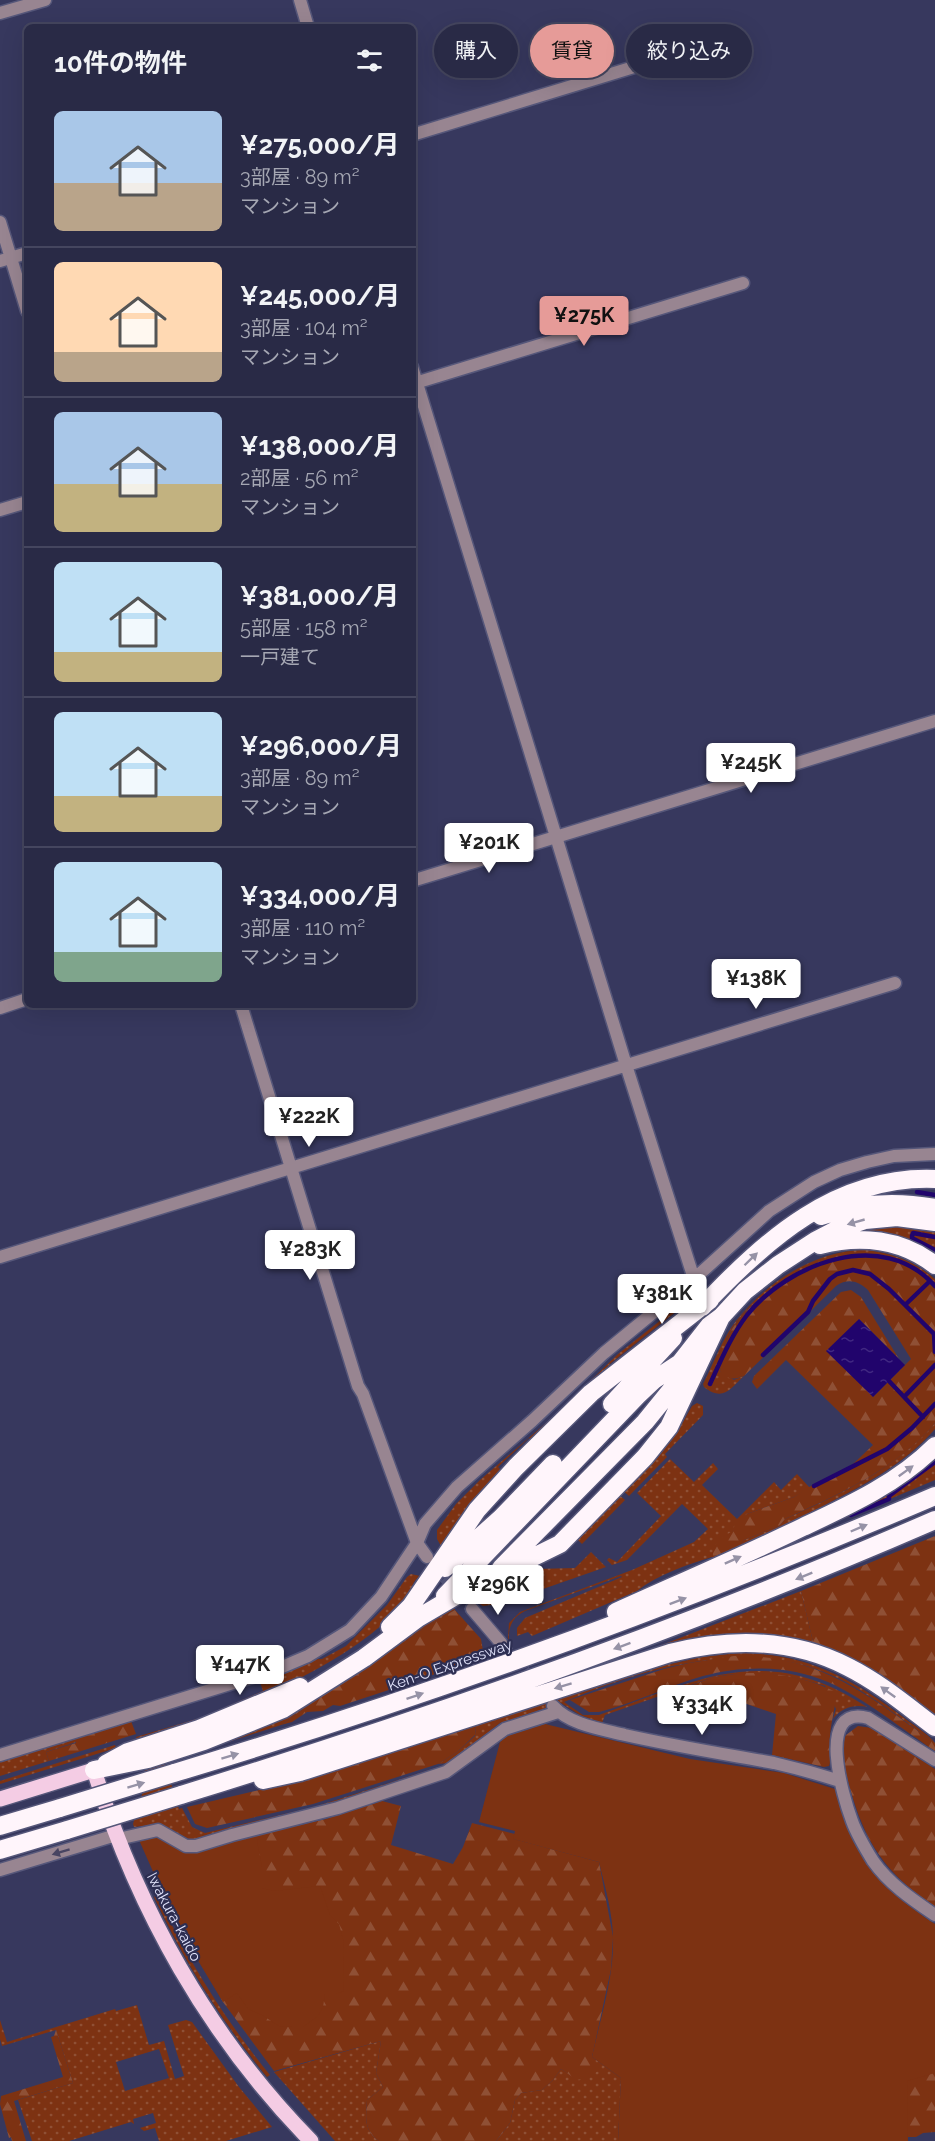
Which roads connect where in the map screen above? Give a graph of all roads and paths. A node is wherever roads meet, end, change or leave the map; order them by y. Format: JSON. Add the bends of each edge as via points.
{"nodes":[{"id":1,"x":45,"y":0,"type":"edge"},
{"id":2,"x":300,"y":0,"type":"edge"},
{"id":3,"x":0,"y":14,"type":"edge"},
{"id":4,"x":307,"y":24,"type":"edge"},
{"id":5,"x":626,"y":69,"type":"edge"},
{"id":6,"x":416,"y":134,"type":"edge"},
{"id":7,"x":0,"y":222,"type":"edge"},
{"id":8,"x":24,"y":254,"type":"edge"},
{"id":9,"x":5,"y":259,"type":"edge"},
{"id":10,"x":743,"y":283,"type":"dead end"},
{"id":11,"x":24,"y":304,"type":"edge"},
{"id":12,"x":416,"y":383,"type":"edge"},
{"id":13,"x":416,"y":386,"type":"edge"},
{"id":14,"x":24,"y":502,"type":"edge"},
{"id":15,"x":0,"y":510,"type":"edge"},
{"id":16,"x":935,"y":721,"type":"edge"},
{"id":17,"x":557,"y":837,"type":"junction"},
{"id":18,"x":416,"y":880,"type":"edge"},
{"id":19,"x":895,"y":983,"type":"dead end"},
{"id":20,"x":24,"y":1000,"type":"edge"},
{"id":21,"x":0,"y":1008,"type":"edge"},
{"id":22,"x":242,"y":1008,"type":"edge"},
{"id":23,"x":626,"y":1065,"type":"junction"},
{"id":24,"x":935,"y":1154,"type":"edge"},
{"id":25,"x":291,"y":1169,"type":"junction"},
{"id":26,"x":935,"y":1179,"type":"edge"},
{"id":27,"x":935,"y":1208,"type":"edge"},
{"id":28,"x":935,"y":1222,"type":"edge"},
{"id":29,"x":776,"y":1237,"type":"junction"},
{"id":30,"x":804,"y":1248,"type":"junction"},
{"id":31,"x":0,"y":1257,"type":"edge"},
{"id":32,"x":935,"y":1265,"type":"edge"},
{"id":33,"x":694,"y":1279,"type":"junction"},
{"id":34,"x":710,"y":1300,"type":"junction"},
{"id":35,"x":718,"y":1325,"type":"junction"},
{"id":36,"x":694,"y":1369,"type":"junction"},
{"id":37,"x":935,"y":1446,"type":"edge"},
{"id":38,"x":935,"y":1496,"type":"edge"},
{"id":39,"x":935,"y":1520,"type":"edge"},
{"id":40,"x":417,"y":1543,"type":"junction"},
{"id":41,"x":427,"y":1557,"type":"tunnel mouth"},
{"id":42,"x":430,"y":1580,"type":"junction"},
{"id":43,"x":490,"y":1580,"type":"junction"},
{"id":44,"x":464,"y":1591,"type":"junction"},
{"id":45,"x":472,"y":1609,"type":"tunnel mouth"},
{"id":46,"x":418,"y":1618,"type":"junction"},
{"id":47,"x":501,"y":1643,"type":"tunnel mouth"},
{"id":48,"x":449,"y":1684,"type":"junction"},
{"id":49,"x":935,"y":1727,"type":"edge"},
{"id":50,"x":0,"y":1755,"type":"edge"},
{"id":51,"x":935,"y":1760,"type":"edge"},
{"id":52,"x":94,"y":1770,"type":"junction"},
{"id":53,"x":840,"y":1781,"type":"junction"},
{"id":54,"x":188,"y":1793,"type":"junction"},
{"id":55,"x":0,"y":1799,"type":"edge"},
{"id":56,"x":0,"y":1826,"type":"edge"},
{"id":57,"x":117,"y":1837,"type":"junction"},
{"id":58,"x":0,"y":1850,"type":"edge"},
{"id":59,"x":0,"y":1870,"type":"edge"},
{"id":60,"x":935,"y":1915,"type":"edge"},
{"id":61,"x":311,"y":2141,"type":"edge"}],
"edges":[{"from":1,"to":3,"type":"street"},
{"from":2,"to":4,"type":"street"},
{"from":5,"to":6,"type":"street"},
{"from":7,"to":9,"type":"street"},
{"from":8,"to":9,"type":"street"},
{"from":9,"to":11,"type":"street"},
{"from":10,"to":12,"type":"street"},
{"from":13,"to":17,"type":"street"},
{"from":14,"to":15,"type":"street"},
{"from":16,"to":17,"type":"street"},
{"from":17,"to":18,"type":"street"},
{"from":17,"to":23,"type":"street"},
{"from":19,"to":23,"type":"street"},
{"from":20,"to":21,"type":"street"},
{"from":22,"to":25,"type":"street"},
{"from":23,"to":25,"type":"street"},
{"from":23,"to":33,"type":"street"},
{"from":24,"to":33,"type":"street","via":[[867,1162],[814,1182],[769,1211]]},
{"from":25,"to":31,"type":"street"},
{"from":25,"to":40,"type":"street","via":[[358,1386]]},
{"from":26,"to":29,"type":"highway","via":[[903,1180],[859,1189],[823,1204]]},
{"from":27,"to":29,"type":"highway","via":[[858,1206],[823,1215]]},
{"from":28,"to":30,"type":"highway","one_way":true,"via":[[897,1217],[865,1220],[836,1230]]},
{"from":34,"to":29,"type":"highway","one_way":true},
{"from":30,"to":32,"type":"highway","via":[[870,1240],[902,1246]]},
{"from":30,"to":35,"type":"highway","via":[[756,1282]]},
{"from":33,"to":40,"type":"street","via":[[604,1353],[458,1487],[425,1524]]},
{"from":34,"to":42,"type":"highway","via":[[501,1518]]},
{"from":34,"to":42,"type":"highway","via":[[680,1323],[525,1476]]},
{"from":35,"to":36,"type":"highway"},
{"from":35,"to":46,"type":"highway","via":[[709,1326],[680,1363],[633,1400],[451,1590]]},
{"from":36,"to":43,"type":"highway"},
{"from":36,"to":43,"type":"highway","via":[[647,1436],[522,1563]]},
{"from":36,"to":44,"type":"highway","via":[[665,1382]]},
{"from":48,"to":37,"type":"highway","one_way":true,"via":[[823,1518],[902,1474]]},
{"from":48,"to":38,"type":"highway","name":"Ken-O Expressway","one_way":true,"via":[[683,1599]]},
{"from":39,"to":54,"type":"highway","one_way":true,"via":[[722,1608],[526,1682]]},
{"from":40,"to":41,"type":"street"},
{"from":40,"to":50,"type":"street","via":[[381,1597],[357,1623],[308,1656],[254,1677]]},
{"from":42,"to":52,"type":"highway","via":[[394,1624],[316,1679],[200,1730],[128,1752]]},
{"from":43,"to":44,"type":"highway"},
{"from":44,"to":46,"type":"highway"},
{"from":45,"to":47,"type":"street"},
{"from":46,"to":52,"type":"highway","via":[[283,1709],[204,1741],[148,1759]]},
{"from":56,"to":48,"type":"highway","name":"Ken-O Expressway","one_way":true,"bridge":true,"via":[[296,1736]]},
{"from":49,"to":54,"type":"highway","one_way":true,"via":[[873,1682],[829,1658],[778,1645],[736,1642],[661,1656],[300,1772]]},
{"from":51,"to":53,"type":"street","via":[[874,1721],[856,1716],[843,1723],[838,1735]]},
{"from":52,"to":55,"type":"main road"},
{"from":52,"to":57,"type":"main road","name":"Iwakura-kaido"},
{"from":53,"to":57,"type":"street","via":[[786,1766],[680,1748],[601,1729],[555,1709],[505,1729],[446,1772],[338,1808],[202,1845],[186,1846],[158,1830]]},
{"from":53,"to":60,"type":"street","via":[[852,1821],[875,1863],[885,1876]]},
{"from":54,"to":58,"type":"highway","bridge":true},
{"from":57,"to":59,"type":"street","one_way":true},
{"from":57,"to":61,"type":"main road","name":"Iwakura-kaido","via":[[153,1920],[202,2003],[249,2071]]}]}
